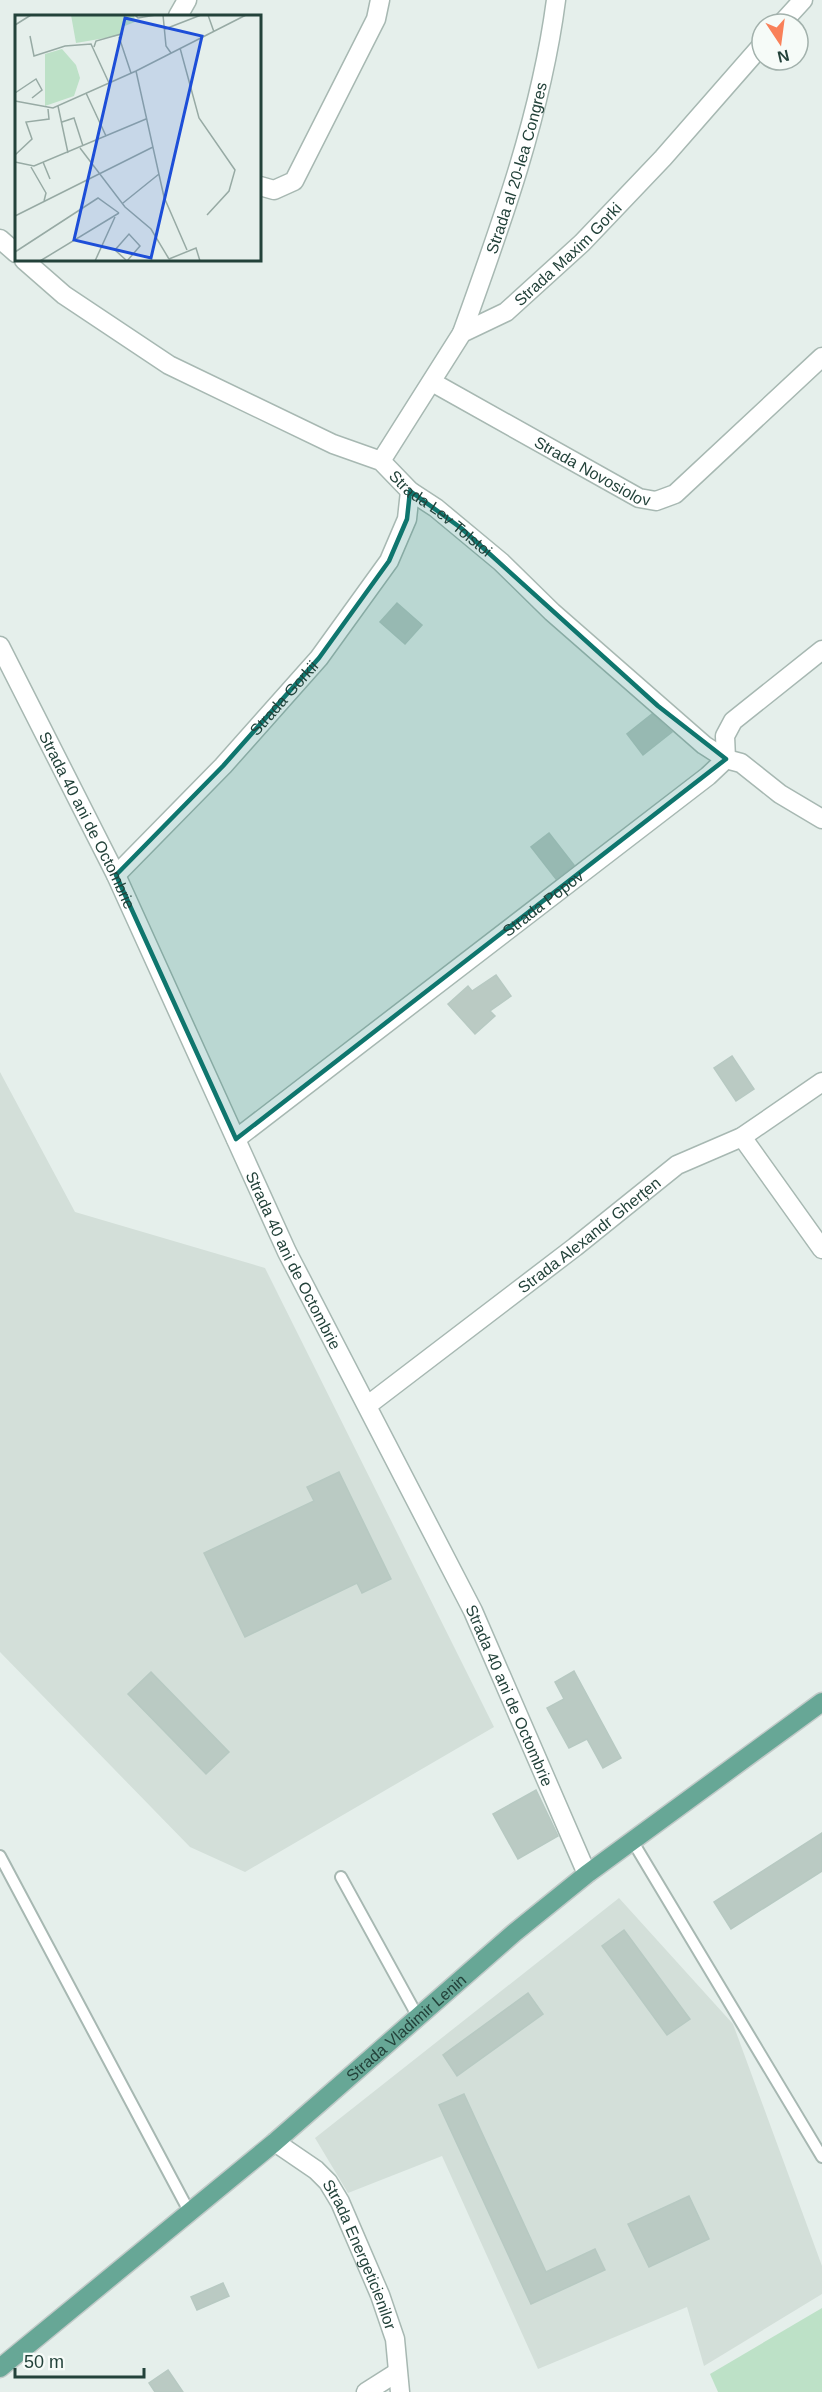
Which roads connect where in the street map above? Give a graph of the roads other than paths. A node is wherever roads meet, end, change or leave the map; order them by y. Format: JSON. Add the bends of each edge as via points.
{"nodes":[{"id":1,"x":187,"y":0,"type":"edge"},
{"id":2,"x":380,"y":0,"type":"edge"},
{"id":3,"x":556,"y":0,"type":"edge"},
{"id":4,"x":803,"y":0,"type":"edge"},
{"id":5,"x":792,"y":12,"type":"edge"},
{"id":6,"x":179,"y":15,"type":"edge"},
{"id":7,"x":750,"y":59,"type":"edge"},
{"id":8,"x":261,"y":186,"type":"edge"},
{"id":9,"x":0,"y":239,"type":"edge"},
{"id":10,"x":15,"y":252,"type":"edge"},
{"id":11,"x":25,"y":261,"type":"edge"},
{"id":12,"x":462,"y":333,"type":"junction"},
{"id":13,"x":822,"y":357,"type":"edge"},
{"id":14,"x":432,"y":381,"type":"junction"},
{"id":15,"x":381,"y":461,"type":"junction"},
{"id":16,"x":410,"y":491,"type":"junction"},
{"id":17,"x":0,"y":646,"type":"edge"},
{"id":18,"x":822,"y":650,"type":"edge"},
{"id":19,"x":726,"y":759,"type":"junction"},
{"id":20,"x":822,"y":819,"type":"edge"},
{"id":21,"x":116,"y":875,"type":"junction"},
{"id":22,"x":822,"y":1082,"type":"edge"},
{"id":23,"x":742,"y":1137,"type":"junction"},
{"id":24,"x":236,"y":1139,"type":"junction"},
{"id":25,"x":822,"y":1249,"type":"edge"},
{"id":26,"x":368,"y":1405,"type":"junction"},
{"id":27,"x":822,"y":1702,"type":"edge"},
{"id":28,"x":633,"y":1842,"type":"junction"},
{"id":29,"x":0,"y":1856,"type":"edge"},
{"id":30,"x":587,"y":1874,"type":"junction"},
{"id":31,"x":341,"y":1877,"type":"dead end"},
{"id":32,"x":418,"y":2017,"type":"junction"},
{"id":33,"x":275,"y":2142,"type":"junction"},
{"id":34,"x":822,"y":2157,"type":"edge"},
{"id":35,"x":190,"y":2213,"type":"junction"},
{"id":36,"x":0,"y":2368,"type":"edge"},
{"id":37,"x":396,"y":2373,"type":"junction"},
{"id":38,"x":366,"y":2392,"type":"edge"},
{"id":39,"x":399,"y":2392,"type":"edge"}],
"edges":[{"from":1,"to":6,"type":"street"},
{"from":2,"to":8,"type":"street","via":[[376,20],[294,181],[274,190]]},
{"from":3,"to":12,"type":"street","name":"Strada al 20-lea Congres","via":[[542,85],[497,236]]},
{"from":4,"to":5,"type":"street"},
{"from":7,"to":12,"type":"street","name":"Strada Maxim Gorki","via":[[582,243],[506,312]]},
{"from":9,"to":10,"type":"street"},
{"from":11,"to":15,"type":"street","name":"Strada Lev Tolstoi","via":[[64,295],[169,365],[333,444]]},
{"from":12,"to":14,"type":"street"},
{"from":13,"to":14,"type":"street","name":"Strada Novosiolov","via":[[675,494],[656,501],[639,498]]},
{"from":14,"to":15,"type":"street"},
{"from":15,"to":16,"type":"street","name":"Strada Lev Tolstoi"},
{"from":16,"to":19,"type":"street","name":"Strada Lev Tolstoi","via":[[461,528],[658,706]]},
{"from":16,"to":21,"type":"street","name":"Strada Gorkii","via":[[407,519],[388,561],[319,658],[223,766]]},
{"from":17,"to":21,"type":"street","name":"Strada 40 ani de Octombrie"},
{"from":18,"to":19,"type":"street","via":[[733,721],[725,736]]},
{"from":19,"to":20,"type":"street","name":"Strada Lev Tolstoi","via":[[741,763],[780,794]]},
{"from":19,"to":24,"type":"street","name":"Strada Popov"},
{"from":21,"to":24,"type":"street","name":"Strada 40 ani de Octombrie"},
{"from":22,"to":23,"type":"street","name":"Strada Alexandr Gherțen"},
{"from":23,"to":25,"type":"street"},
{"from":23,"to":26,"type":"street","name":"Strada Alexandr Gherțen","via":[[677,1165]]},
{"from":24,"to":26,"type":"street","name":"Strada 40 ani de Octombrie","via":[[287,1252]]},
{"from":26,"to":30,"type":"street","name":"Strada 40 ani de Octombrie","via":[[473,1611]]},
{"from":27,"to":28,"type":"main road","name":"Strada Vladimir Lenin"},
{"from":28,"to":30,"type":"main road","name":"Strada Vladimir Lenin"},
{"from":28,"to":34,"type":"lane"},
{"from":29,"to":35,"type":"lane"},
{"from":30,"to":32,"type":"main road","name":"Strada Vladimir Lenin"},
{"from":31,"to":32,"type":"lane"},
{"from":32,"to":33,"type":"main road","name":"Strada Vladimir Lenin"},
{"from":33,"to":35,"type":"main road","name":"Strada Vladimir Lenin"},
{"from":33,"to":37,"type":"street","name":"Strada Energeticienilor","via":[[316,2170],[340,2202],[395,2339]]},
{"from":35,"to":36,"type":"main road","name":"Strada Vladimir Lenin"},
{"from":37,"to":38,"type":"street"},
{"from":37,"to":39,"type":"street","name":"Strada Energeticienilor"}]}
